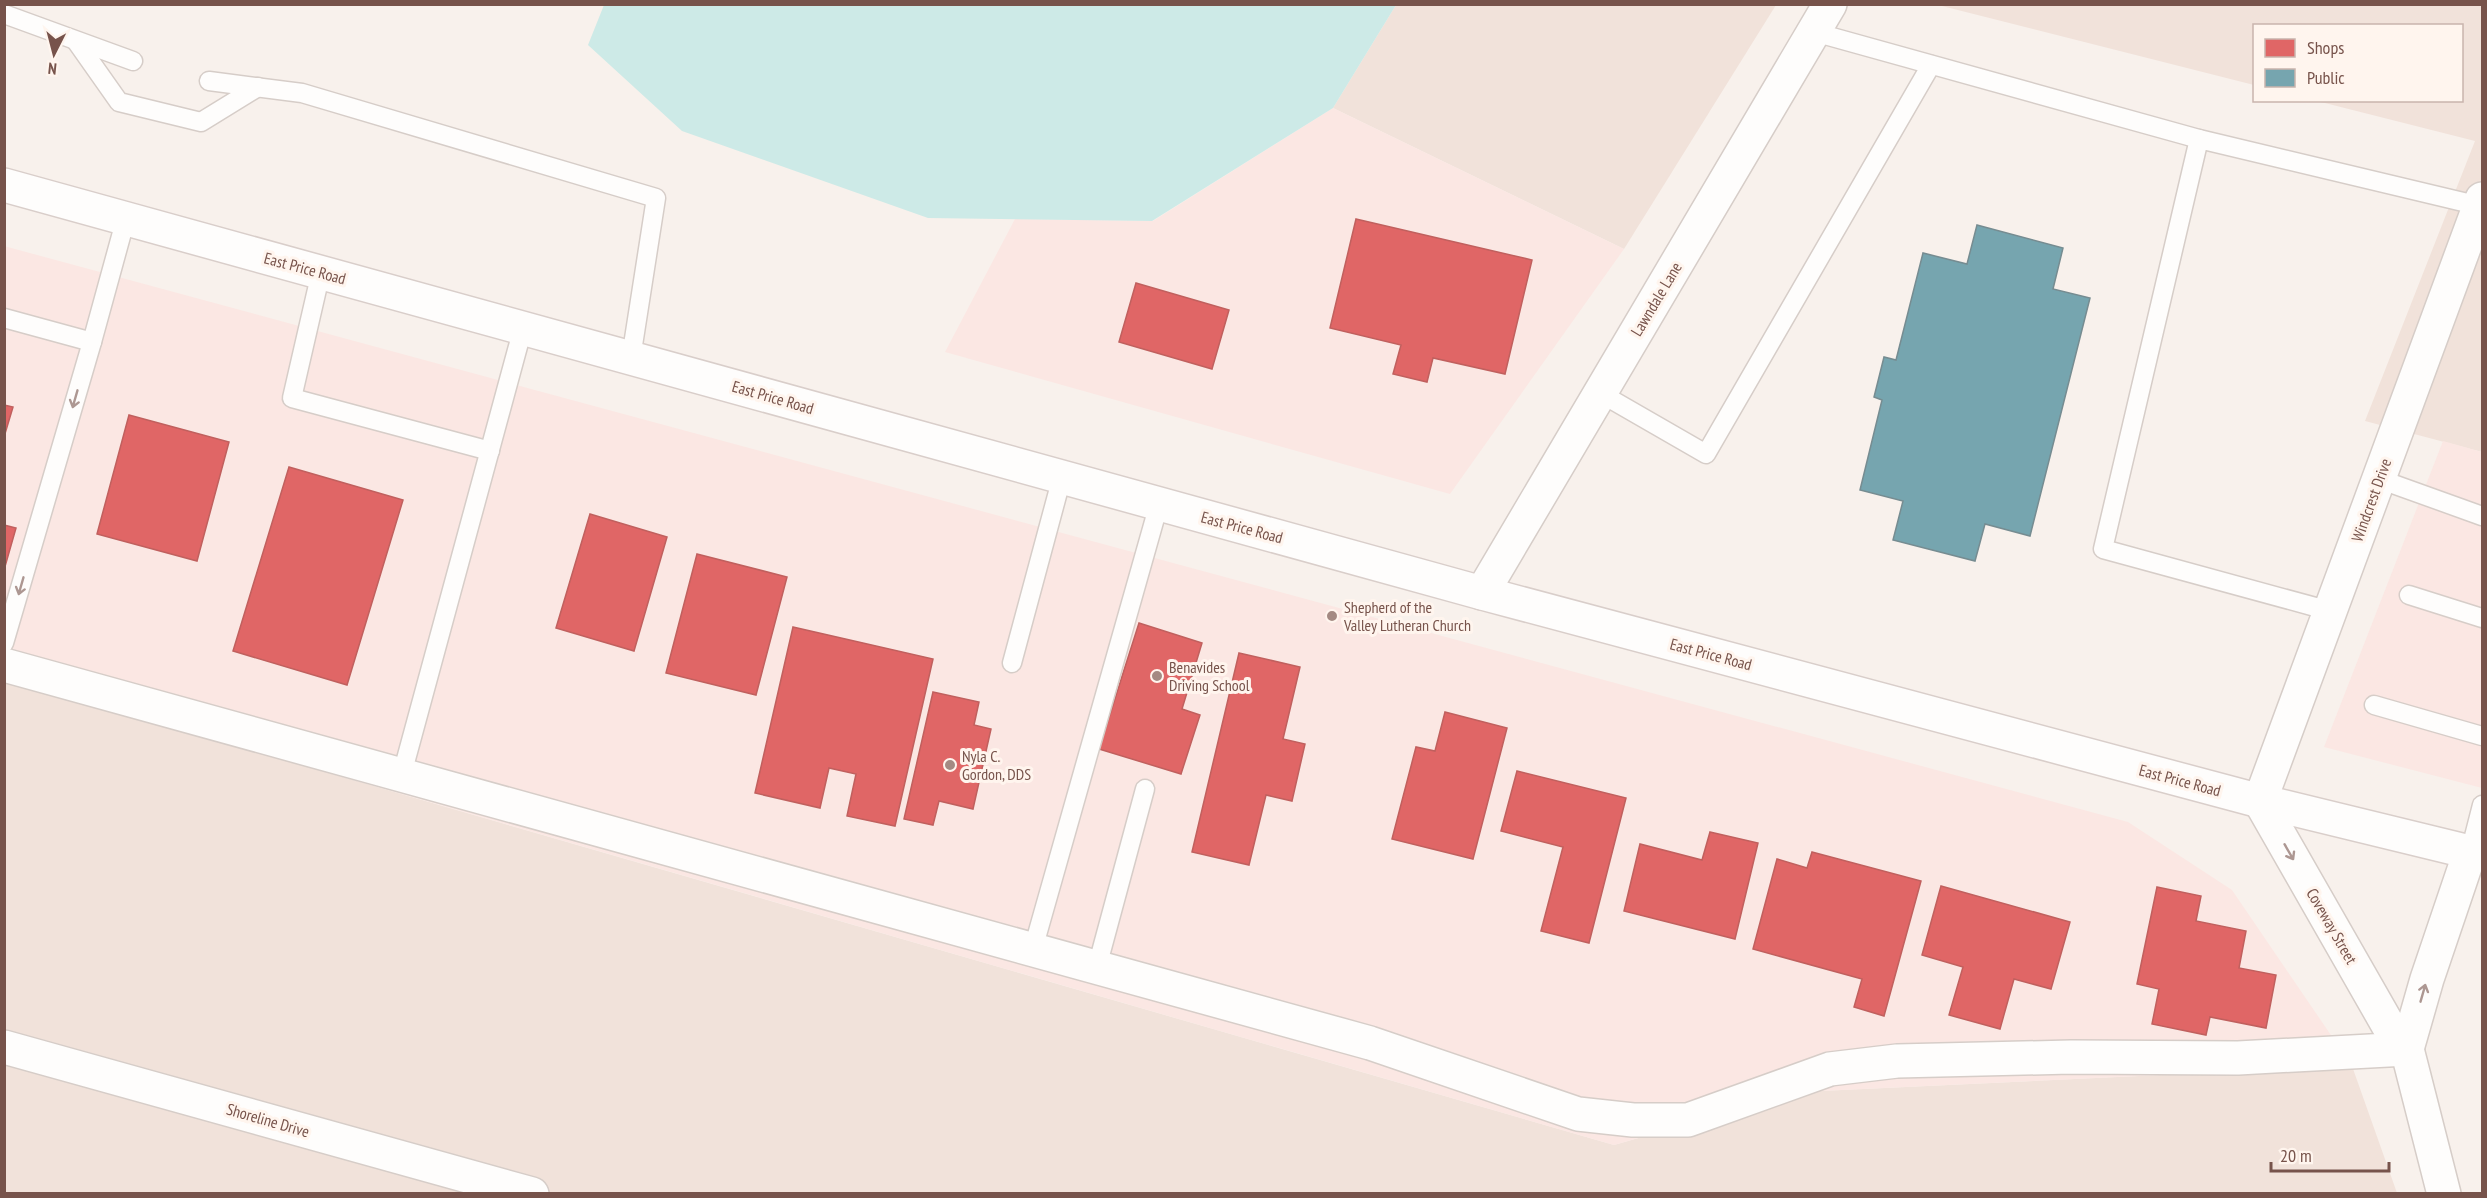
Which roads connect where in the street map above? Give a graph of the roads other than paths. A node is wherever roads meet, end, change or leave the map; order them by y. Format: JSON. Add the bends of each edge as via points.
{"nodes":[{"id":1,"x":1830,"y":4,"type":"edge"},
{"id":2,"x":4,"y":15,"type":"edge"},
{"id":3,"x":1814,"y":32,"type":"junction"},
{"id":4,"x":76,"y":41,"type":"junction"},
{"id":5,"x":133,"y":61,"type":"dead end"},
{"id":6,"x":1931,"y":65,"type":"junction"},
{"id":7,"x":209,"y":81,"type":"dead end"},
{"id":8,"x":258,"y":87,"type":"junction"},
{"id":9,"x":2199,"y":139,"type":"junction"},
{"id":10,"x":4,"y":185,"type":"edge"},
{"id":11,"x":2481,"y":202,"type":"edge"},
{"id":12,"x":126,"y":218,"type":"junction"},
{"id":13,"x":321,"y":272,"type":"junction"},
{"id":14,"x":4,"y":318,"type":"edge"},
{"id":15,"x":523,"y":328,"type":"junction"},
{"id":16,"x":92,"y":342,"type":"junction"},
{"id":17,"x":630,"y":358,"type":"junction"},
{"id":18,"x":1600,"y":393,"type":"junction"},
{"id":19,"x":490,"y":451,"type":"junction"},
{"id":20,"x":1062,"y":477,"type":"junction"},
{"id":21,"x":2379,"y":479,"type":"junction"},
{"id":22,"x":1159,"y":504,"type":"junction"},
{"id":23,"x":2482,"y":516,"type":"edge"},
{"id":24,"x":1482,"y":593,"type":"junction"},
{"id":25,"x":2409,"y":595,"type":"dead end"},
{"id":26,"x":2330,"y":610,"type":"junction"},
{"id":27,"x":2482,"y":618,"type":"edge"},
{"id":28,"x":4,"y":643,"type":"edge"},
{"id":29,"x":1012,"y":663,"type":"dead end"},
{"id":30,"x":4,"y":665,"type":"edge"},
{"id":31,"x":2374,"y":705,"type":"dead end"},
{"id":32,"x":2482,"y":736,"type":"edge"},
{"id":33,"x":402,"y":774,"type":"junction"},
{"id":34,"x":1145,"y":789,"type":"dead end"},
{"id":35,"x":2260,"y":801,"type":"junction"},
{"id":36,"x":2482,"y":805,"type":"edge"},
{"id":37,"x":2476,"y":853,"type":"edge"},
{"id":38,"x":1033,"y":949,"type":"junction"},
{"id":39,"x":1097,"y":967,"type":"junction"},
{"id":40,"x":4,"y":1047,"type":"edge"},
{"id":41,"x":2407,"y":1049,"type":"junction"},
{"id":42,"x":532,"y":1194,"type":"edge"},
{"id":43,"x":2444,"y":1194,"type":"edge"}],
"edges":[{"from":1,"to":3,"type":"street","name":"Lawndale Lane"},
{"from":2,"to":4,"type":"lane"},
{"from":3,"to":6,"type":"lane"},
{"from":3,"to":18,"type":"street","name":"Lawndale Lane"},
{"from":4,"to":5,"type":"lane"},
{"from":4,"to":8,"type":"lane","via":[[119,102],[201,122]]},
{"from":6,"to":9,"type":"lane"},
{"from":6,"to":18,"type":"lane","via":[[1706,454]]},
{"from":7,"to":8,"type":"lane"},
{"from":8,"to":17,"type":"lane","via":[[302,93],[656,198]]},
{"from":9,"to":11,"type":"lane"},
{"from":9,"to":26,"type":"lane","via":[[2103,549]]},
{"from":10,"to":12,"type":"street","name":"East Price Road"},
{"from":11,"to":21,"type":"street","name":"Windcrest Drive"},
{"from":12,"to":13,"type":"street","name":"East Price Road"},
{"from":12,"to":16,"type":"lane"},
{"from":13,"to":15,"type":"street","name":"East Price Road"},
{"from":13,"to":19,"type":"lane","via":[[292,398]]},
{"from":14,"to":16,"type":"lane"},
{"from":15,"to":17,"type":"street","name":"East Price Road"},
{"from":15,"to":19,"type":"lane"},
{"from":16,"to":28,"type":"lane","one_way":true},
{"from":17,"to":20,"type":"street","name":"East Price Road"},
{"from":18,"to":24,"type":"street","name":"Lawndale Lane"},
{"from":19,"to":33,"type":"lane"},
{"from":20,"to":22,"type":"street","name":"East Price Road"},
{"from":20,"to":29,"type":"lane"},
{"from":21,"to":23,"type":"lane"},
{"from":21,"to":26,"type":"street","name":"Windcrest Drive"},
{"from":22,"to":24,"type":"street","name":"East Price Road"},
{"from":22,"to":38,"type":"lane"},
{"from":24,"to":35,"type":"street","name":"East Price Road"},
{"from":25,"to":27,"type":"lane"},
{"from":26,"to":35,"type":"street","name":"Windcrest Drive"},
{"from":30,"to":33,"type":"street"},
{"from":31,"to":32,"type":"lane"},
{"from":33,"to":38,"type":"street"},
{"from":34,"to":39,"type":"lane"},
{"from":35,"to":37,"type":"street","name":"East Price Road"},
{"from":35,"to":41,"type":"street","name":"Coveway Street","one_way":true,"via":[[2388,1025]]},
{"from":36,"to":37,"type":"lane"},
{"from":41,"to":37,"type":"street","one_way":true,"via":[[2427,979]]},
{"from":38,"to":39,"type":"street"},
{"from":39,"to":41,"type":"street","via":[[1370,1043],[1578,1114],[1633,1120],[1688,1119],[1830,1069],[1897,1061],[2238,1058]]},
{"from":40,"to":42,"type":"street","name":"Shoreline Drive"},
{"from":41,"to":43,"type":"street","name":"Coveway Street"}]}
